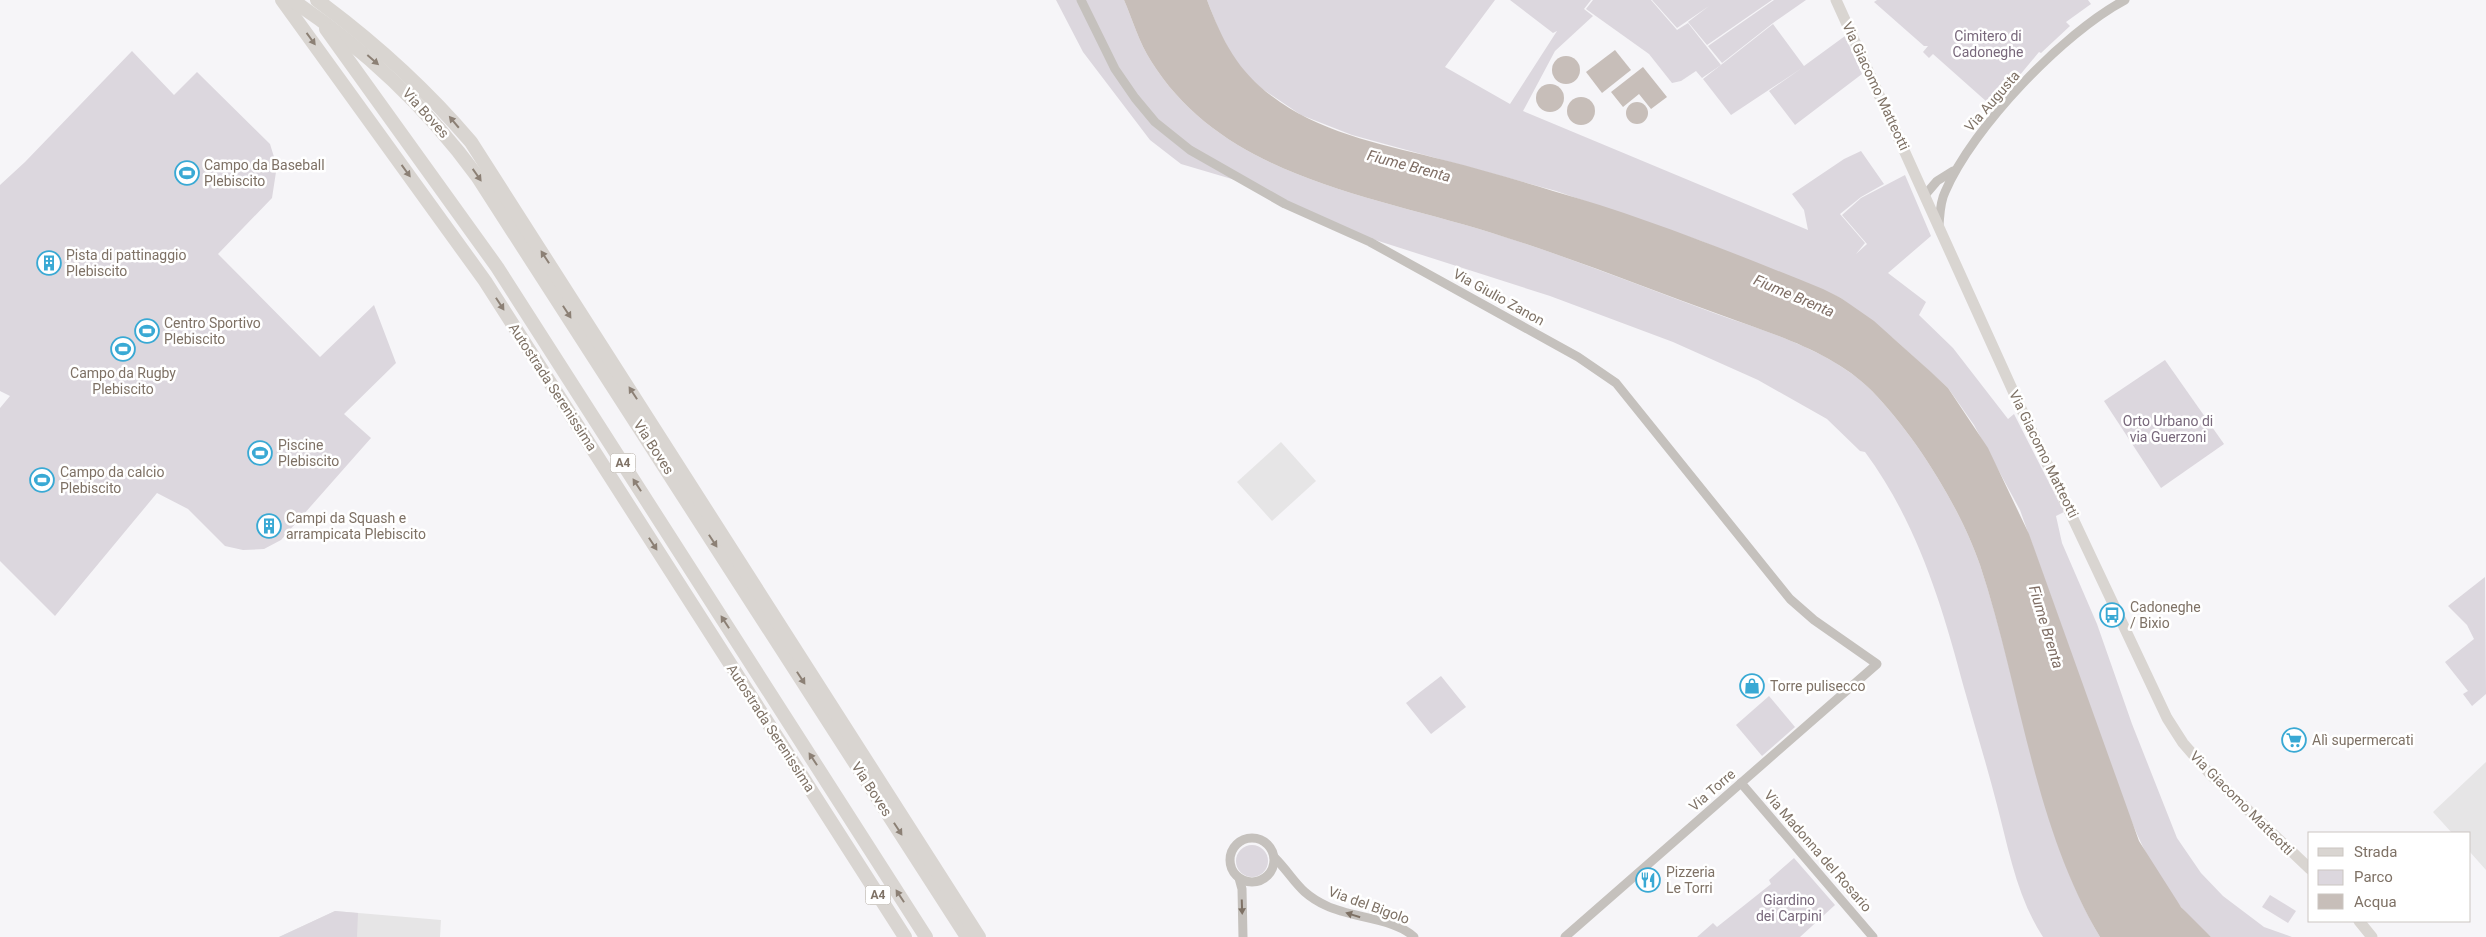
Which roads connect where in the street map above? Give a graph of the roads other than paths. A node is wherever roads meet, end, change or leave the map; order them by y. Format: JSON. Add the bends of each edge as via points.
{"nodes":[{"id":1,"x":282,"y":0,"type":"edge"},
{"id":2,"x":292,"y":0,"type":"edge"},
{"id":3,"x":304,"y":0,"type":"edge"},
{"id":4,"x":317,"y":0,"type":"edge"},
{"id":5,"x":1081,"y":0,"type":"edge"},
{"id":6,"x":1836,"y":0,"type":"edge"},
{"id":7,"x":2125,"y":0,"type":"edge"},
{"id":8,"x":1955,"y":169,"type":"junction"},
{"id":9,"x":1918,"y":177,"type":"junction"},
{"id":10,"x":1936,"y":181,"type":"junction"},
{"id":11,"x":1944,"y":192,"type":"junction"},
{"id":12,"x":1925,"y":195,"type":"junction"},
{"id":13,"x":1939,"y":225,"type":"junction"},
{"id":14,"x":1877,"y":664,"type":"joint"},
{"id":15,"x":1741,"y":783,"type":"junction"},
{"id":16,"x":1274,"y":857,"type":"junction"},
{"id":17,"x":2308,"y":867,"type":"edge"},
{"id":18,"x":1239,"y":878,"type":"junction"},
{"id":19,"x":2360,"y":922,"type":"edge"},
{"id":20,"x":905,"y":937,"type":"edge"},
{"id":21,"x":926,"y":937,"type":"edge"},
{"id":22,"x":967,"y":937,"type":"edge"},
{"id":23,"x":979,"y":937,"type":"edge"},
{"id":24,"x":1243,"y":937,"type":"edge"},
{"id":25,"x":1414,"y":937,"type":"edge"},
{"id":26,"x":1565,"y":937,"type":"edge"},
{"id":27,"x":1873,"y":937,"type":"edge"},
{"id":28,"x":2372,"y":937,"type":"edge"}],
"edges":[{"from":1,"to":20,"type":"highway","name":"Autostrada Serenissima","number":"A4","one_way":true,"via":[[485,282]]},
{"from":2,"to":22,"type":"highway","name":"Via Boves","one_way":true,"via":[[360,50],[409,94],[443,131],[493,198]]},
{"from":21,"to":3,"type":"highway","name":"Autostrada Serenissima","number":"A4","one_way":true,"via":[[497,267]]},
{"from":23,"to":4,"type":"highway","name":"Via Boves","one_way":true,"via":[[471,142],[385,53]]},
{"from":5,"to":14,"type":"street","name":"Via Giulio Zanon","via":[[1115,69],[1135,98],[1155,122],[1190,150],[1286,204],[1370,242],[1578,357],[1616,383],[1790,599]]},
{"from":6,"to":9,"type":"main road","name":"Via Giacomo Matteotti"},
{"from":7,"to":8,"type":"street","name":"Via Augusta","via":[[2093,19],[2056,51],[1992,120]]},
{"from":8,"to":10,"type":"street","name":"Via Augusta"},
{"from":8,"to":11,"type":"street","name":"Via Augusta"},
{"from":9,"to":10,"type":"street"},
{"from":9,"to":12,"type":"main road","name":"Via Giacomo Matteotti"},
{"from":10,"to":12,"type":"street","name":"Via Augusta"},
{"from":11,"to":12,"type":"street"},
{"from":11,"to":13,"type":"street","name":"Via Augusta"},
{"from":12,"to":13,"type":"main road","name":"Via Giacomo Matteotti"},
{"from":13,"to":17,"type":"main road","name":"Via Giacomo Matteotti","via":[[2018,402],[2170,723],[2210,774]]},
{"from":14,"to":15,"type":"street","name":"Via Torre"},
{"from":15,"to":26,"type":"street","name":"Via Torre"},
{"from":15,"to":27,"type":"street","name":"Via Madonna del Rosario"},
{"from":16,"to":18,"type":"street","via":[[1272,869],[1264,879],[1251,882]]},
{"from":16,"to":18,"type":"street","name":"Via del Bigolo","via":[[1270,847],[1258,839],[1248,838],[1240,842],[1233,849],[1230,862]]},
{"from":25,"to":16,"type":"street","name":"Via del Bigolo","one_way":true,"via":[[1398,927],[1353,915],[1310,896],[1296,885]]},
{"from":18,"to":24,"type":"street","one_way":true},
{"from":19,"to":28,"type":"main road"}]}
